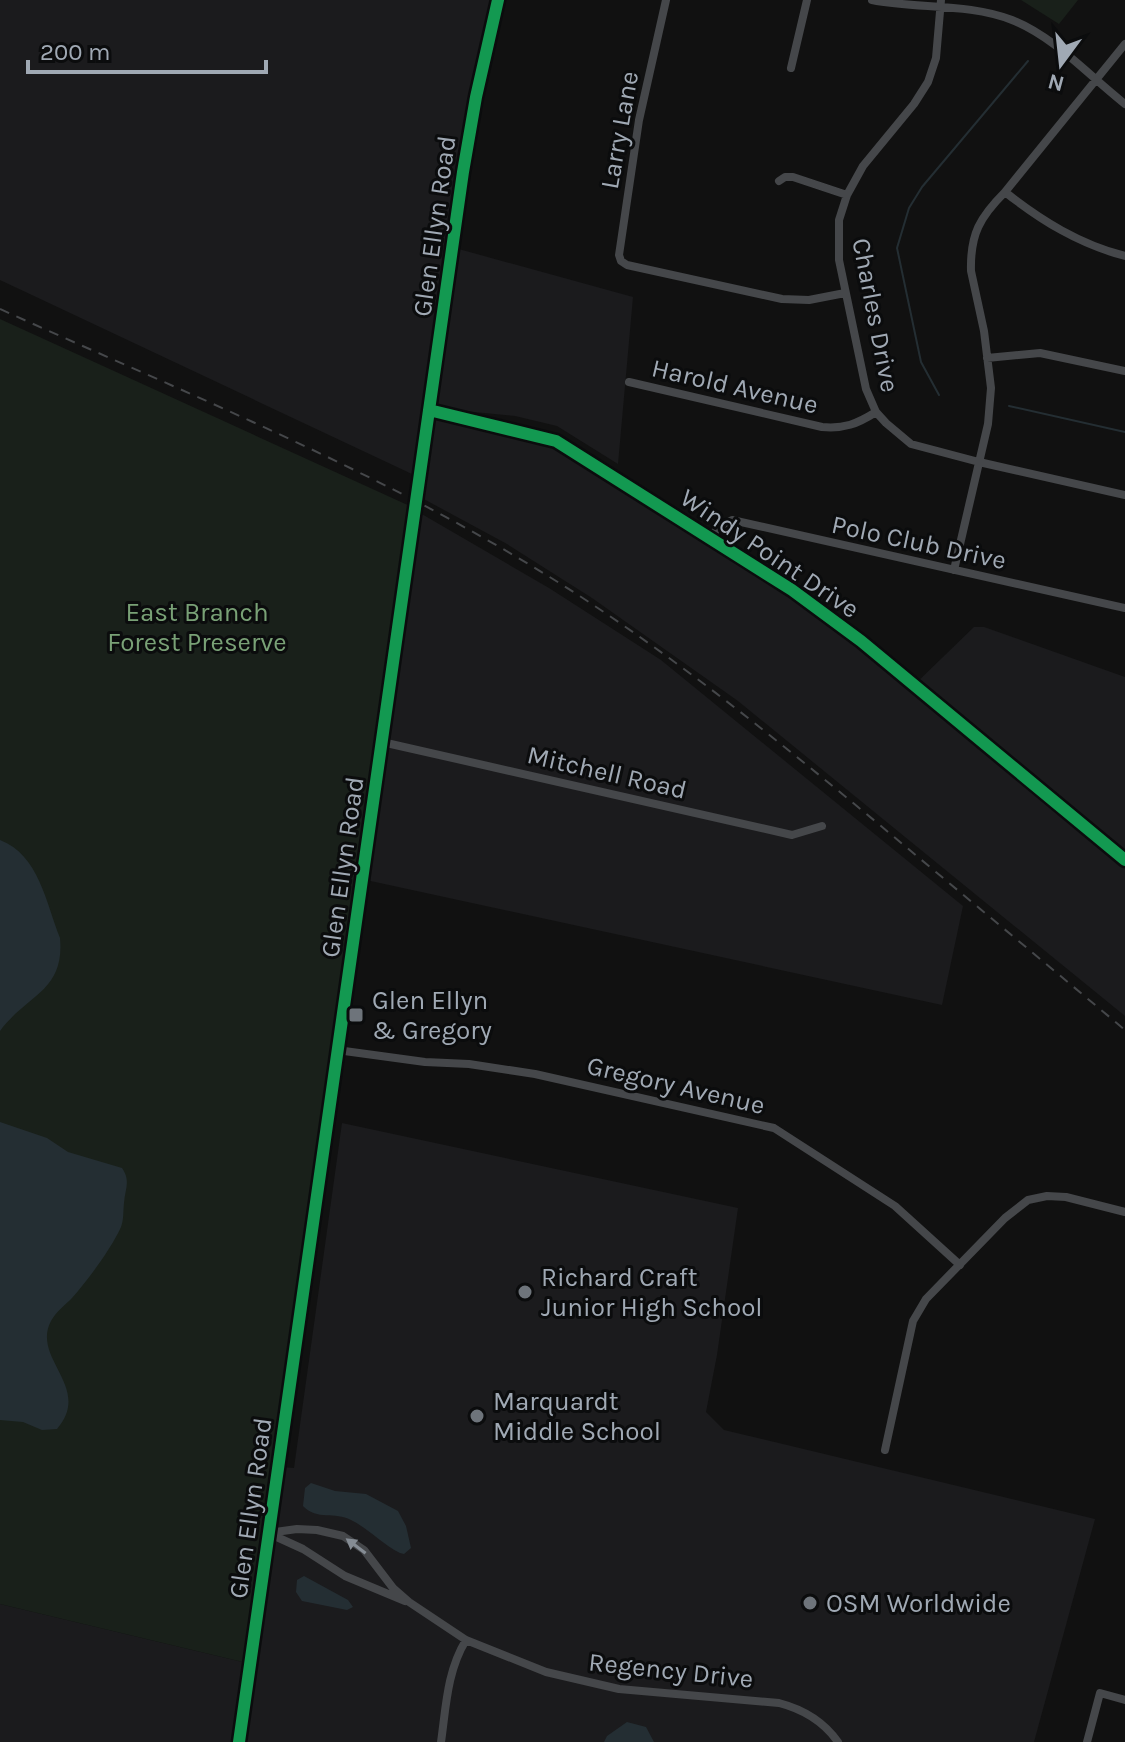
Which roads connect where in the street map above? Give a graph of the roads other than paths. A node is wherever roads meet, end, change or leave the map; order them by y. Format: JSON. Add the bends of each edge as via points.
{"nodes":[{"id":1,"x":498,"y":0,"type":"edge"},
{"id":2,"x":666,"y":0,"type":"edge"},
{"id":3,"x":807,"y":0,"type":"edge"},
{"id":4,"x":872,"y":0,"type":"edge"},
{"id":5,"x":940,"y":4,"type":"edge"},
{"id":6,"x":1125,"y":44,"type":"edge"},
{"id":7,"x":791,"y":68,"type":"dead end"},
{"id":8,"x":1097,"y":79,"type":"junction"},
{"id":9,"x":1125,"y":104,"type":"edge"},
{"id":10,"x":779,"y":181,"type":"dead end"},
{"id":11,"x":1005,"y":192,"type":"junction"},
{"id":12,"x":847,"y":195,"type":"junction"},
{"id":13,"x":1125,"y":256,"type":"edge"},
{"id":14,"x":845,"y":293,"type":"junction"},
{"id":15,"x":987,"y":358,"type":"junction"},
{"id":16,"x":1125,"y":371,"type":"edge"},
{"id":17,"x":629,"y":382,"type":"dead end"},
{"id":18,"x":429,"y":410,"type":"junction"},
{"id":19,"x":876,"y":412,"type":"junction"},
{"id":20,"x":979,"y":462,"type":"junction"},
{"id":21,"x":1125,"y":495,"type":"edge"},
{"id":22,"x":709,"y":537,"type":"junction"},
{"id":23,"x":954,"y":570,"type":"junction"},
{"id":24,"x":1125,"y":608,"type":"edge"},
{"id":25,"x":382,"y":742,"type":"junction"},
{"id":26,"x":822,"y":826,"type":"dead end"},
{"id":27,"x":1125,"y":860,"type":"edge"},
{"id":28,"x":337,"y":1050,"type":"junction"},
{"id":29,"x":1125,"y":1212,"type":"edge"},
{"id":30,"x":960,"y":1265,"type":"junction"},
{"id":31,"x":885,"y":1450,"type":"dead end"},
{"id":32,"x":268,"y":1533,"type":"junction"},
{"id":33,"x":409,"y":1602,"type":"junction"},
{"id":34,"x":466,"y":1640,"type":"junction"},
{"id":35,"x":1125,"y":1700,"type":"edge"},
{"id":36,"x":239,"y":1742,"type":"edge"},
{"id":37,"x":441,"y":1742,"type":"edge"},
{"id":38,"x":838,"y":1742,"type":"edge"},
{"id":39,"x":1087,"y":1742,"type":"edge"}],
"edges":[{"from":1,"to":18,"type":"street","name":"Glen Ellyn Road","via":[[463,172]]},
{"from":2,"to":14,"type":"street","name":"Larry Lane","via":[[639,120],[619,255],[627,265],[782,299],[814,300]]},
{"from":3,"to":7,"type":"street"},
{"from":4,"to":5,"type":"street"},
{"from":5,"to":8,"type":"street","via":[[1021,24]]},
{"from":5,"to":12,"type":"street","name":"Charles Drive","via":[[936,58],[928,82]]},
{"from":6,"to":8,"type":"street"},
{"from":8,"to":9,"type":"street"},
{"from":8,"to":11,"type":"street"},
{"from":10,"to":12,"type":"street","via":[[793,177]]},
{"from":11,"to":13,"type":"street","via":[[1058,230]]},
{"from":11,"to":15,"type":"street","via":[[984,213],[971,256]]},
{"from":12,"to":14,"type":"street","name":"Charles Drive","via":[[838,234]]},
{"from":14,"to":19,"type":"street","name":"Charles Drive"},
{"from":15,"to":16,"type":"street","via":[[1040,353]]},
{"from":15,"to":20,"type":"street","via":[[990,409]]},
{"from":17,"to":19,"type":"street","name":"Harold Avenue","via":[[822,427],[840,429]]},
{"from":18,"to":22,"type":"street","name":"Windy Point Drive","via":[[556,441]]},
{"from":18,"to":25,"type":"street","name":"Glen Ellyn Road"},
{"from":19,"to":20,"type":"street","name":"Charles Drive","via":[[898,435],[925,449]]},
{"from":20,"to":21,"type":"street","name":"Charles Drive"},
{"from":20,"to":23,"type":"street"},
{"from":22,"to":23,"type":"street","name":"Polo Club Drive","via":[[732,520]]},
{"from":22,"to":27,"type":"street","name":"Windy Point Drive","via":[[837,623]]},
{"from":23,"to":24,"type":"street","name":"Polo Club Drive"},
{"from":25,"to":26,"type":"street","name":"Mitchell Road","via":[[792,835]]},
{"from":25,"to":28,"type":"street","name":"Glen Ellyn Road"},
{"from":28,"to":30,"type":"street","name":"Gregory Avenue","via":[[535,1074],[774,1128],[895,1206]]},
{"from":28,"to":32,"type":"street","name":"Glen Ellyn Road"},
{"from":29,"to":30,"type":"street","via":[[1055,1196],[1028,1200]]},
{"from":30,"to":31,"type":"street","via":[[926,1299],[913,1321]]},
{"from":32,"to":33,"type":"street","name":"Regency Drive","via":[[345,1576]]},
{"from":33,"to":32,"type":"street","name":"Regency Drive","one_way":true,"via":[[364,1550],[343,1536],[297,1529]]},
{"from":32,"to":36,"type":"street","name":"Glen Ellyn Road"},
{"from":33,"to":34,"type":"street","name":"Regency Drive"},
{"from":34,"to":37,"type":"street","via":[[451,1672]]},
{"from":34,"to":38,"type":"street","name":"Regency Drive","via":[[598,1686],[785,1704],[820,1722]]},
{"from":35,"to":39,"type":"street","via":[[1100,1693]]}]}
